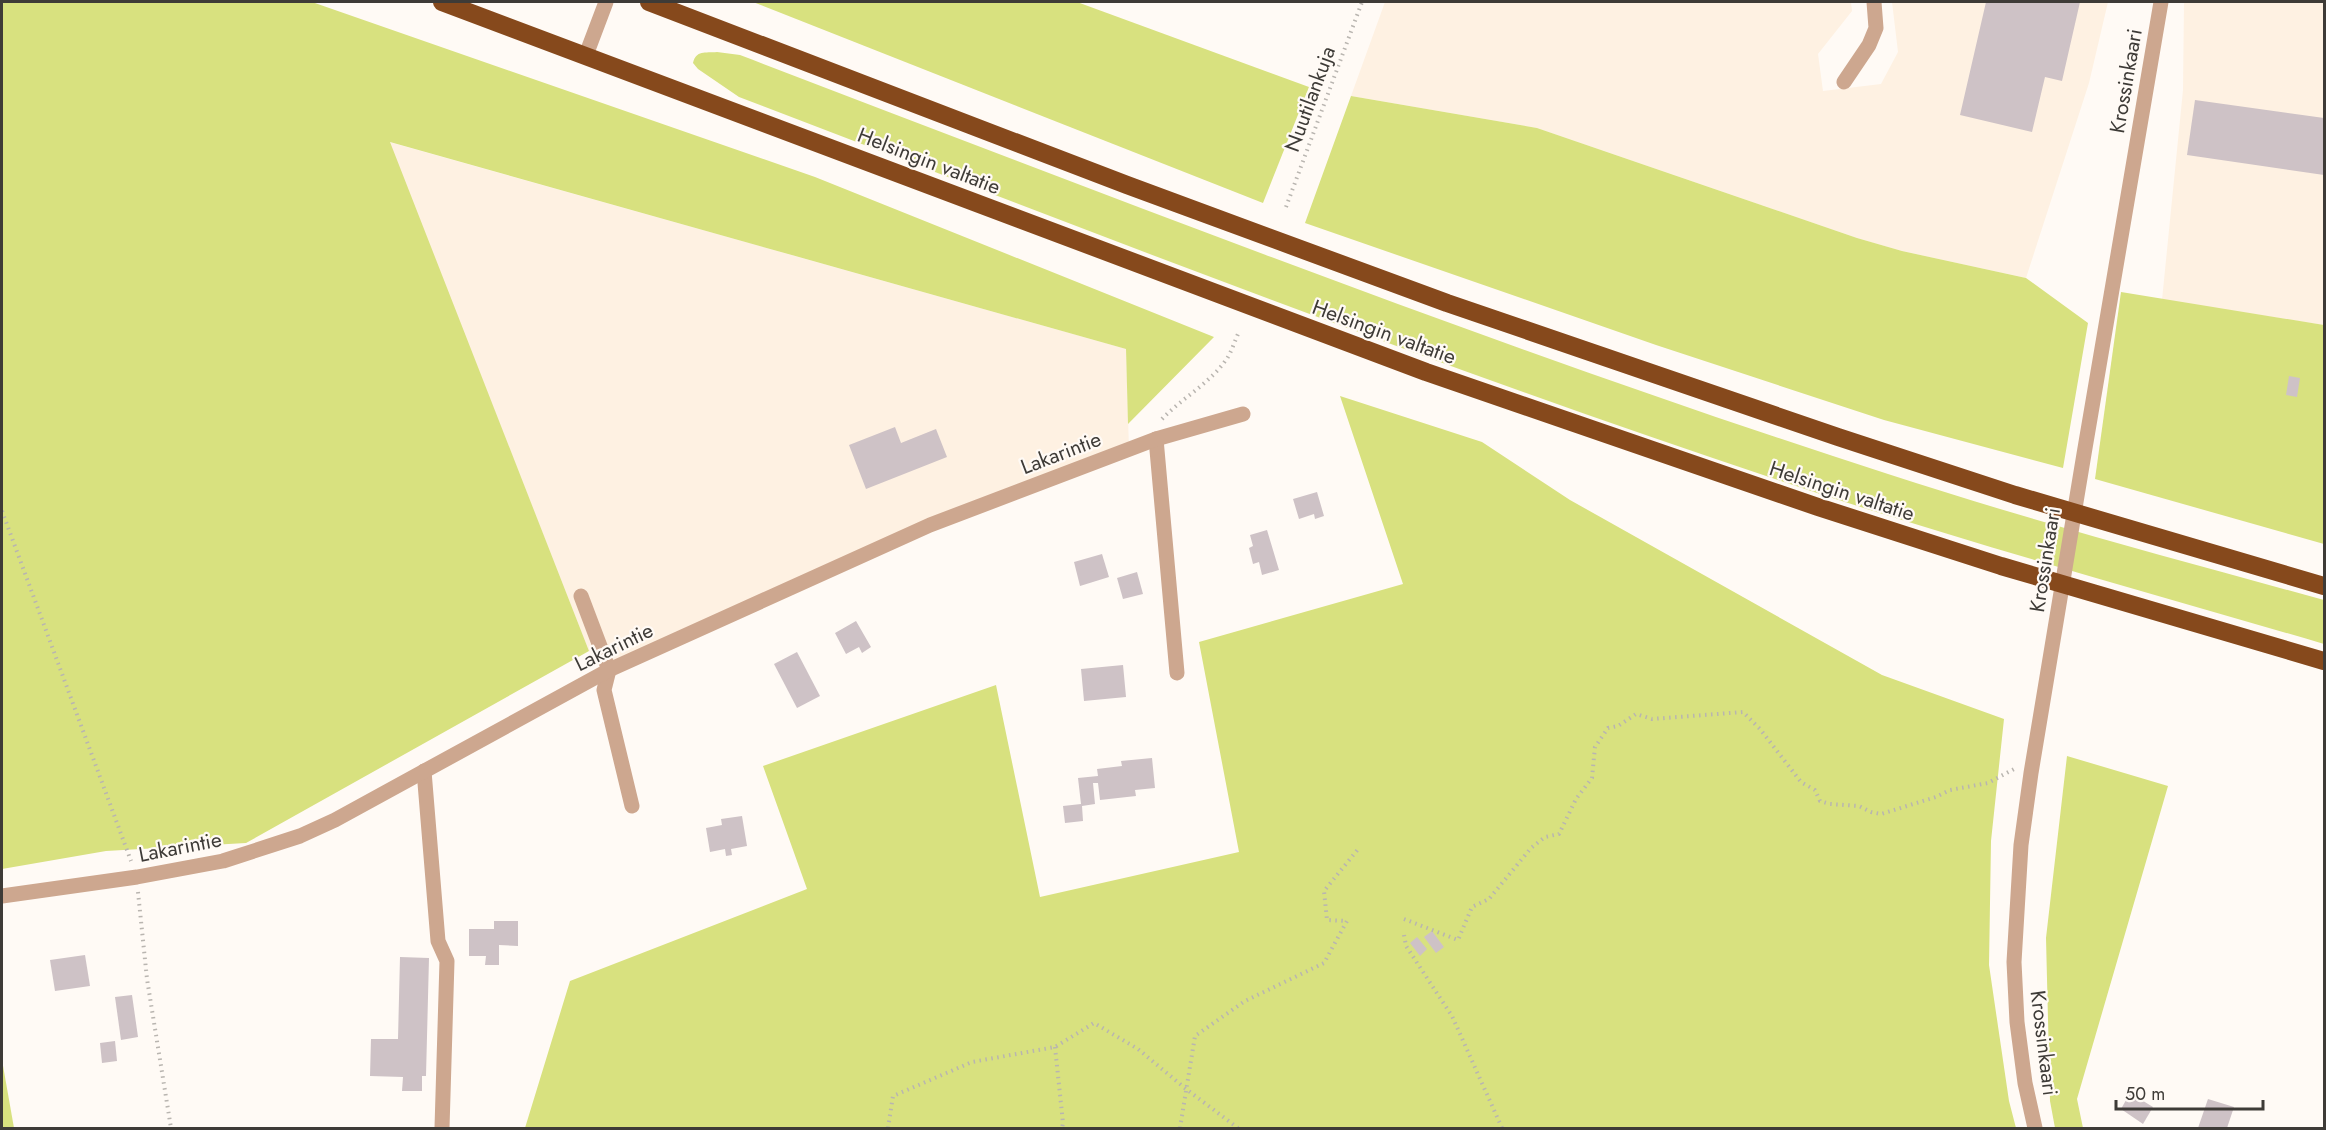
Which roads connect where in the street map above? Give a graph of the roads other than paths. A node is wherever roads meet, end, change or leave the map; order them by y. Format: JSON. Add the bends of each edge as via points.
{"nodes":[{"id":1,"x":442,"y":2,"type":"edge"},
{"id":2,"x":606,"y":2,"type":"edge"},
{"id":3,"x":649,"y":2,"type":"edge"},
{"id":4,"x":1874,"y":2,"type":"edge"},
{"id":5,"x":2161,"y":2,"type":"edge"},
{"id":6,"x":586,"y":55,"type":"junction"},
{"id":7,"x":1844,"y":82,"type":"dead end"},
{"id":8,"x":1243,"y":414,"type":"dead end"},
{"id":9,"x":1156,"y":440,"type":"junction"},
{"id":10,"x":2325,"y":586,"type":"edge"},
{"id":11,"x":581,"y":596,"type":"dead end"},
{"id":12,"x":2278,"y":649,"type":"junction"},
{"id":13,"x":2325,"y":661,"type":"edge"},
{"id":14,"x":2325,"y":667,"type":"edge"},
{"id":15,"x":609,"y":670,"type":"junction"},
{"id":16,"x":1177,"y":673,"type":"dead end"},
{"id":17,"x":423,"y":771,"type":"junction"},
{"id":18,"x":632,"y":806,"type":"dead end"},
{"id":19,"x":2,"y":896,"type":"edge"},
{"id":20,"x":442,"y":1128,"type":"edge"},
{"id":21,"x":2035,"y":1128,"type":"edge"}],
"edges":[{"from":1,"to":6,"type":"highway","name":"Helsingin valtatie"},
{"from":2,"to":6,"type":"street"},
{"from":3,"to":10,"type":"highway","via":[[1447,303],[2015,495]]},
{"from":4,"to":7,"type":"street","via":[[1875,28],[1869,45]]},
{"from":5,"to":21,"type":"street","name":"Krossinkaari","via":[[2021,845],[2014,962],[2017,1022]]},
{"from":6,"to":12,"type":"highway","name":"Helsingin valtatie","via":[[1426,372],[1830,511]]},
{"from":8,"to":9,"type":"street","name":"Lakarintie"},
{"from":9,"to":15,"type":"street","name":"Lakarintie","via":[[930,525]]},
{"from":9,"to":16,"type":"street"},
{"from":11,"to":15,"type":"street"},
{"from":12,"to":13,"type":"highway","name":"Helsingin valtatie"},
{"from":12,"to":14,"type":"highway"},
{"from":15,"to":17,"type":"street","name":"Lakarintie"},
{"from":15,"to":18,"type":"street","via":[[604,690]]},
{"from":17,"to":19,"type":"street","name":"Lakarintie","via":[[336,820],[222,861]]},
{"from":17,"to":20,"type":"street","via":[[438,941],[447,962]]}]}
